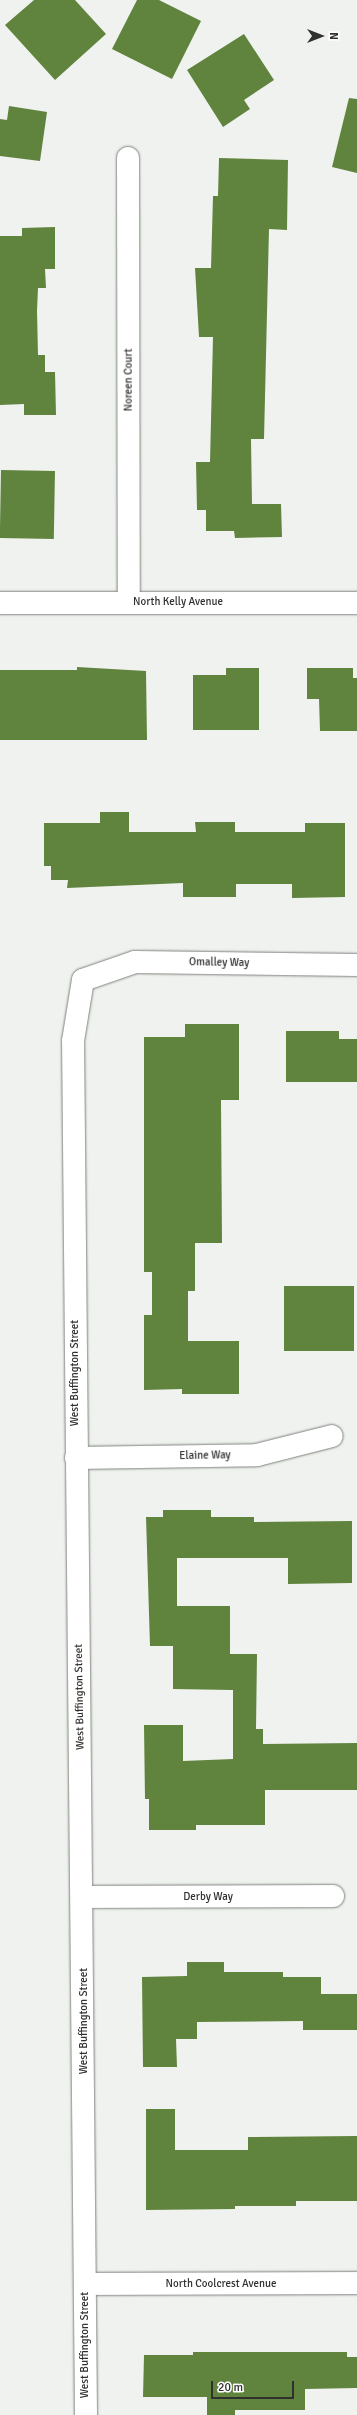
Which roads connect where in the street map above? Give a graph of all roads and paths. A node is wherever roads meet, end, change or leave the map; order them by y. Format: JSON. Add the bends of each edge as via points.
{"nodes":[{"id":1,"x":128,"y":158,"type":"dead end"},
{"id":2,"x":129,"y":602,"type":"junction"},
{"id":3,"x":0,"y":603,"type":"edge"},
{"id":4,"x":357,"y":603,"type":"edge"},
{"id":5,"x":357,"y":965,"type":"edge"},
{"id":6,"x":83,"y":980,"type":"joint"},
{"id":7,"x":332,"y":1436,"type":"dead end"},
{"id":8,"x":76,"y":1458,"type":"junction"},
{"id":9,"x":333,"y":1896,"type":"dead end"},
{"id":10,"x":83,"y":1897,"type":"junction"},
{"id":11,"x":85,"y":2284,"type":"junction"},
{"id":12,"x":357,"y":2284,"type":"edge"},
{"id":13,"x":86,"y":2415,"type":"edge"}],
"edges":[{"from":1,"to":2,"type":"street","name":"Noreen Court"},
{"from":2,"to":3,"type":"street","name":"North Kelly Avenue"},
{"from":2,"to":4,"type":"street","name":"North Kelly Avenue"},
{"from":5,"to":6,"type":"street","name":"Omalley Way","via":[[135,962]]},
{"from":6,"to":8,"type":"street","name":"West Buffington Street","via":[[73,1041]]},
{"from":7,"to":8,"type":"street","name":"Elaine Way","via":[[257,1455]]},
{"from":8,"to":10,"type":"street","name":"West Buffington Street"},
{"from":9,"to":10,"type":"street","name":"Derby Way"},
{"from":10,"to":11,"type":"street","name":"West Buffington Street"},
{"from":11,"to":12,"type":"street","name":"North Coolcrest Avenue"},
{"from":11,"to":13,"type":"street","name":"West Buffington Street"}]}
